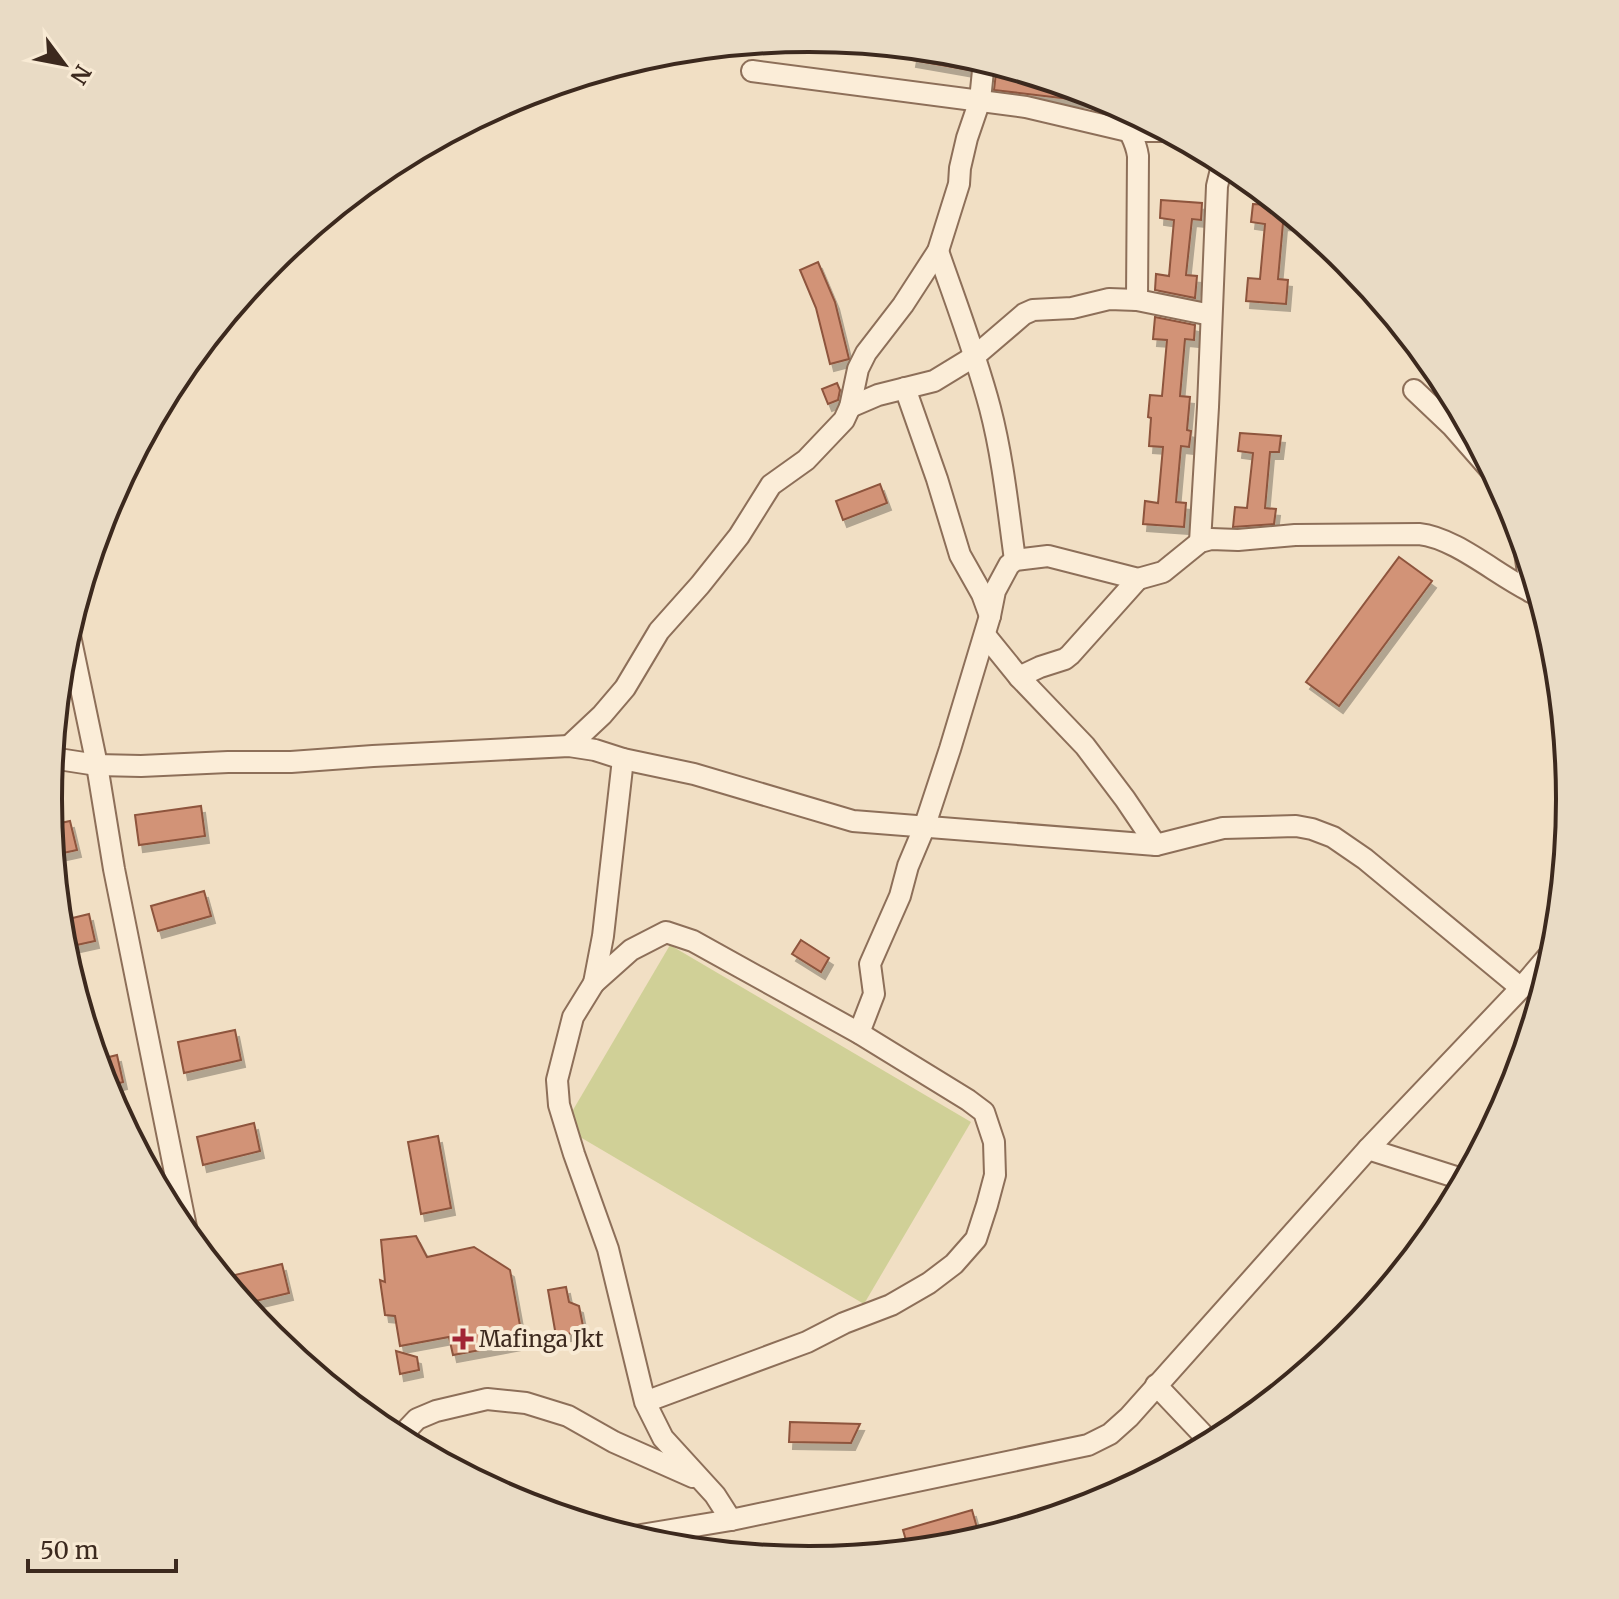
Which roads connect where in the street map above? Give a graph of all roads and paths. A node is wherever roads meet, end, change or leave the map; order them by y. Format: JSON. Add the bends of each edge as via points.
{"nodes":[{"id":1,"x":752,"y":71,"type":"dead end"},
{"id":2,"x":983,"y":72,"type":"edge"},
{"id":3,"x":980,"y":100,"type":"junction"},
{"id":4,"x":1123,"y":121,"type":"edge"},
{"id":5,"x":1128,"y":131,"type":"junction"},
{"id":6,"x":1144,"y":131,"type":"edge"},
{"id":7,"x":1220,"y":175,"type":"edge"},
{"id":8,"x":938,"y":251,"type":"junction"},
{"id":9,"x":1137,"y":300,"type":"junction"},
{"id":10,"x":1211,"y":315,"type":"junction"},
{"id":11,"x":975,"y":356,"type":"junction"},
{"id":12,"x":905,"y":388,"type":"junction"},
{"id":13,"x":1414,"y":390,"type":"dead end"},
{"id":14,"x":850,"y":407,"type":"junction"},
{"id":15,"x":1465,"y":441,"type":"edge"},
{"id":16,"x":1200,"y":542,"type":"junction"},
{"id":17,"x":1015,"y":560,"type":"junction"},
{"id":18,"x":1138,"y":579,"type":"junction"},
{"id":19,"x":1527,"y":589,"type":"edge"},
{"id":20,"x":988,"y":626,"type":"junction"},
{"id":21,"x":75,"y":660,"type":"edge"},
{"id":22,"x":1019,"y":677,"type":"junction"},
{"id":23,"x":569,"y":746,"type":"junction"},
{"id":24,"x":623,"y":759,"type":"junction"},
{"id":25,"x":64,"y":760,"type":"edge"},
{"id":26,"x":97,"y":765,"type":"junction"},
{"id":27,"x":924,"y":828,"type":"junction"},
{"id":28,"x":1156,"y":845,"type":"junction"},
{"id":29,"x":1538,"y":969,"type":"edge"},
{"id":30,"x":594,"y":983,"type":"junction"},
{"id":31,"x":1521,"y":988,"type":"junction"},
{"id":32,"x":859,"y":1033,"type":"junction"},
{"id":33,"x":1368,"y":1149,"type":"junction"},
{"id":34,"x":1455,"y":1177,"type":"edge"},
{"id":35,"x":181,"y":1204,"type":"edge"},
{"id":36,"x":1156,"y":1385,"type":"junction"},
{"id":37,"x":645,"y":1402,"type":"junction"},
{"id":38,"x":407,"y":1429,"type":"edge"},
{"id":39,"x":1203,"y":1435,"type":"edge"},
{"id":40,"x":700,"y":1480,"type":"junction"},
{"id":41,"x":731,"y":1520,"type":"junction"},
{"id":42,"x":659,"y":1532,"type":"edge"}],
"edges":[{"from":1,"to":3,"type":"lane"},
{"from":2,"to":3,"type":"lane"},
{"from":3,"to":5,"type":"lane"},
{"from":3,"to":8,"type":"lane"},
{"from":4,"to":5,"type":"lane"},
{"from":5,"to":6,"type":"lane"},
{"from":5,"to":9,"type":"lane","via":[[1135,139],[1139,173]]},
{"from":7,"to":10,"type":"lane"},
{"from":8,"to":11,"type":"lane"},
{"from":8,"to":14,"type":"lane","via":[[866,353]]},
{"from":9,"to":10,"type":"lane"},
{"from":9,"to":11,"type":"lane","via":[[1033,310]]},
{"from":10,"to":16,"type":"lane"},
{"from":11,"to":12,"type":"lane","via":[[934,381]]},
{"from":11,"to":17,"type":"lane","via":[[1005,482]]},
{"from":12,"to":14,"type":"lane"},
{"from":12,"to":20,"type":"lane","via":[[960,555],[982,594]]},
{"from":13,"to":15,"type":"lane"},
{"from":14,"to":23,"type":"lane","via":[[806,460],[771,485],[739,536],[659,631],[625,688]]},
{"from":16,"to":18,"type":"lane","via":[[1163,572]]},
{"from":16,"to":19,"type":"lane","via":[[1295,535],[1431,536]]},
{"from":17,"to":18,"type":"lane","via":[[1048,556]]},
{"from":17,"to":20,"type":"lane","via":[[995,591]]},
{"from":18,"to":22,"type":"lane","via":[[1065,659]]},
{"from":20,"to":22,"type":"lane"},
{"from":20,"to":27,"type":"lane"},
{"from":21,"to":26,"type":"lane"},
{"from":22,"to":28,"type":"lane","via":[[1085,746]]},
{"from":23,"to":24,"type":"lane"},
{"from":23,"to":26,"type":"lane","via":[[291,762]]},
{"from":24,"to":27,"type":"lane","via":[[853,821]]},
{"from":24,"to":30,"type":"lane"},
{"from":25,"to":26,"type":"lane"},
{"from":26,"to":35,"type":"lane"},
{"from":27,"to":28,"type":"lane"},
{"from":27,"to":32,"type":"lane","via":[[870,964],[874,994]]},
{"from":28,"to":31,"type":"lane","via":[[1223,828],[1296,826],[1333,837]]},
{"from":29,"to":31,"type":"lane"},
{"from":30,"to":32,"type":"lane","via":[[631,950],[666,932],[693,941]]},
{"from":30,"to":37,"type":"lane","via":[[573,1017],[557,1080],[559,1105],[608,1249]]},
{"from":31,"to":33,"type":"lane"},
{"from":32,"to":37,"type":"lane","via":[[984,1112],[994,1142],[995,1175],[976,1239],[942,1274],[891,1305]]},
{"from":33,"to":34,"type":"lane"},
{"from":33,"to":36,"type":"lane"},
{"from":36,"to":39,"type":"lane"},
{"from":36,"to":41,"type":"lane","via":[[1110,1434],[1088,1445]]},
{"from":37,"to":40,"type":"lane","via":[[663,1438]]},
{"from":38,"to":40,"type":"lane","via":[[436,1411],[487,1399],[526,1403],[568,1416]]},
{"from":40,"to":41,"type":"lane"},
{"from":41,"to":42,"type":"lane"}]}
